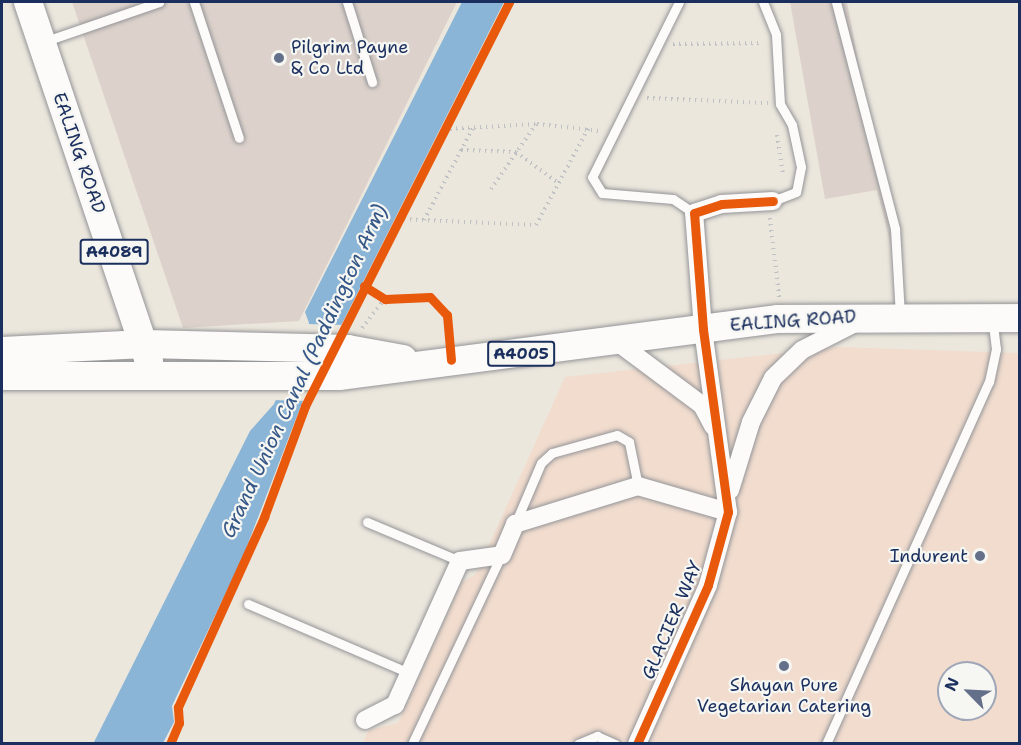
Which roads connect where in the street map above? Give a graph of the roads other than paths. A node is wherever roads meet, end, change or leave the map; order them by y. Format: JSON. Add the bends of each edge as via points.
{"nodes":[{"id":1,"x":28,"y":2,"type":"edge"},
{"id":2,"x":159,"y":2,"type":"edge"},
{"id":3,"x":194,"y":2,"type":"edge"},
{"id":4,"x":347,"y":2,"type":"edge"},
{"id":5,"x":680,"y":2,"type":"edge"},
{"id":6,"x":763,"y":2,"type":"edge"},
{"id":7,"x":836,"y":2,"type":"edge"},
{"id":8,"x":41,"y":43,"type":"junction"},
{"id":9,"x":372,"y":82,"type":"dead end"},
{"id":10,"x":239,"y":138,"type":"dead end"},
{"id":11,"x":773,"y":201,"type":"joint"},
{"id":12,"x":694,"y":213,"type":"junction"},
{"id":13,"x":900,"y":315,"type":"junction"},
{"id":14,"x":871,"y":316,"type":"junction"},
{"id":15,"x":1006,"y":317,"type":"edge"},
{"id":16,"x":703,"y":329,"type":"junction"},
{"id":17,"x":616,"y":340,"type":"junction"},
{"id":18,"x":145,"y":344,"type":"junction"},
{"id":19,"x":38,"y":349,"type":"junction"},
{"id":20,"x":2,"y":351,"type":"edge"},
{"id":21,"x":425,"y":362,"type":"junction"},
{"id":22,"x":228,"y":373,"type":"junction"},
{"id":23,"x":2,"y":376,"type":"edge"},
{"id":24,"x":39,"y":378,"type":"junction"},
{"id":25,"x":153,"y":378,"type":"junction"},
{"id":26,"x":720,"y":438,"type":"junction"},
{"id":27,"x":638,"y":486,"type":"junction"},
{"id":28,"x":728,"y":506,"type":"junction"},
{"id":29,"x":367,"y":522,"type":"dead end"},
{"id":30,"x":515,"y":524,"type":"junction"},
{"id":31,"x":502,"y":555,"type":"junction"},
{"id":32,"x":460,"y":561,"type":"junction"},
{"id":33,"x":248,"y":604,"type":"dead end"},
{"id":34,"x":409,"y":673,"type":"junction"},
{"id":35,"x":365,"y":720,"type":"dead end"},
{"id":36,"x":412,"y":744,"type":"edge"},
{"id":37,"x":578,"y":744,"type":"edge"},
{"id":38,"x":615,"y":744,"type":"edge"},
{"id":39,"x":637,"y":744,"type":"edge"},
{"id":40,"x":826,"y":744,"type":"edge"}],
"edges":[{"from":1,"to":8,"type":"main road","name":"EALING ROAD","number":"A4089"},
{"from":2,"to":8,"type":"lane"},
{"from":3,"to":10,"type":"lane"},
{"from":4,"to":9,"type":"lane"},
{"from":5,"to":12,"type":"lane","via":[[594,163],[595,187],[602,193],[674,199]]},
{"from":6,"to":11,"type":"lane","via":[[776,35],[780,104],[792,124],[801,167],[796,192]]},
{"from":7,"to":13,"type":"lane","via":[[895,229],[902,270]]},
{"from":8,"to":18,"type":"main road","name":"EALING ROAD","number":"A4089"},
{"from":11,"to":12,"type":"street","via":[[723,204]]},
{"from":12,"to":16,"type":"street","name":"GLACIER WAY"},
{"from":13,"to":14,"type":"main road","name":"EALING ROAD","number":"A4005"},
{"from":13,"to":15,"type":"main road","name":"EALING ROAD","number":"A4005"},
{"from":14,"to":16,"type":"main road","name":"EALING ROAD","number":"A4005","via":[[778,319]]},
{"from":14,"to":28,"type":"street","via":[[802,350],[772,378],[751,422]]},
{"from":15,"to":40,"type":"lane","via":[[989,382]]},
{"from":16,"to":17,"type":"main road","name":"EALING ROAD","number":"A4005"},
{"from":16,"to":26,"type":"street","name":"GLACIER WAY"},
{"from":17,"to":21,"type":"main road","name":"EALING ROAD","number":"A4005"},
{"from":17,"to":26,"type":"street","via":[[702,405]]},
{"from":18,"to":19,"type":"main road","number":"A4005"},
{"from":18,"to":21,"type":"main road","name":"EALING ROAD","number":"A4005","via":[[286,348],[356,338]]},
{"from":18,"to":22,"type":"main road","via":[[170,362]]},
{"from":18,"to":25,"type":"main road","number":"A4089"},
{"from":19,"to":20,"type":"main road","number":"A4005"},
{"from":19,"to":24,"type":"lane"},
{"from":21,"to":22,"type":"main road","name":"EALING ROAD","number":"A4005","via":[[339,376]]},
{"from":22,"to":25,"type":"main road","name":"EALING ROAD","number":"A4005"},
{"from":23,"to":24,"type":"main road","number":"A4005"},
{"from":24,"to":25,"type":"main road","number":"A4005"},
{"from":26,"to":28,"type":"street","name":"GLACIER WAY"},
{"from":27,"to":28,"type":"street"},
{"from":27,"to":30,"type":"street"},
{"from":27,"to":30,"type":"lane","via":[[628,442],[617,435],[552,453],[541,463]]},
{"from":28,"to":39,"type":"street","name":"GLACIER WAY","via":[[708,585]]},
{"from":29,"to":32,"type":"lane"},
{"from":30,"to":31,"type":"street"},
{"from":31,"to":32,"type":"street"},
{"from":31,"to":36,"type":"lane"},
{"from":32,"to":34,"type":"street"},
{"from":33,"to":34,"type":"lane"},
{"from":34,"to":35,"type":"street","via":[[395,705]]},
{"from":37,"to":38,"type":"lane","via":[[597,736]]}]}
